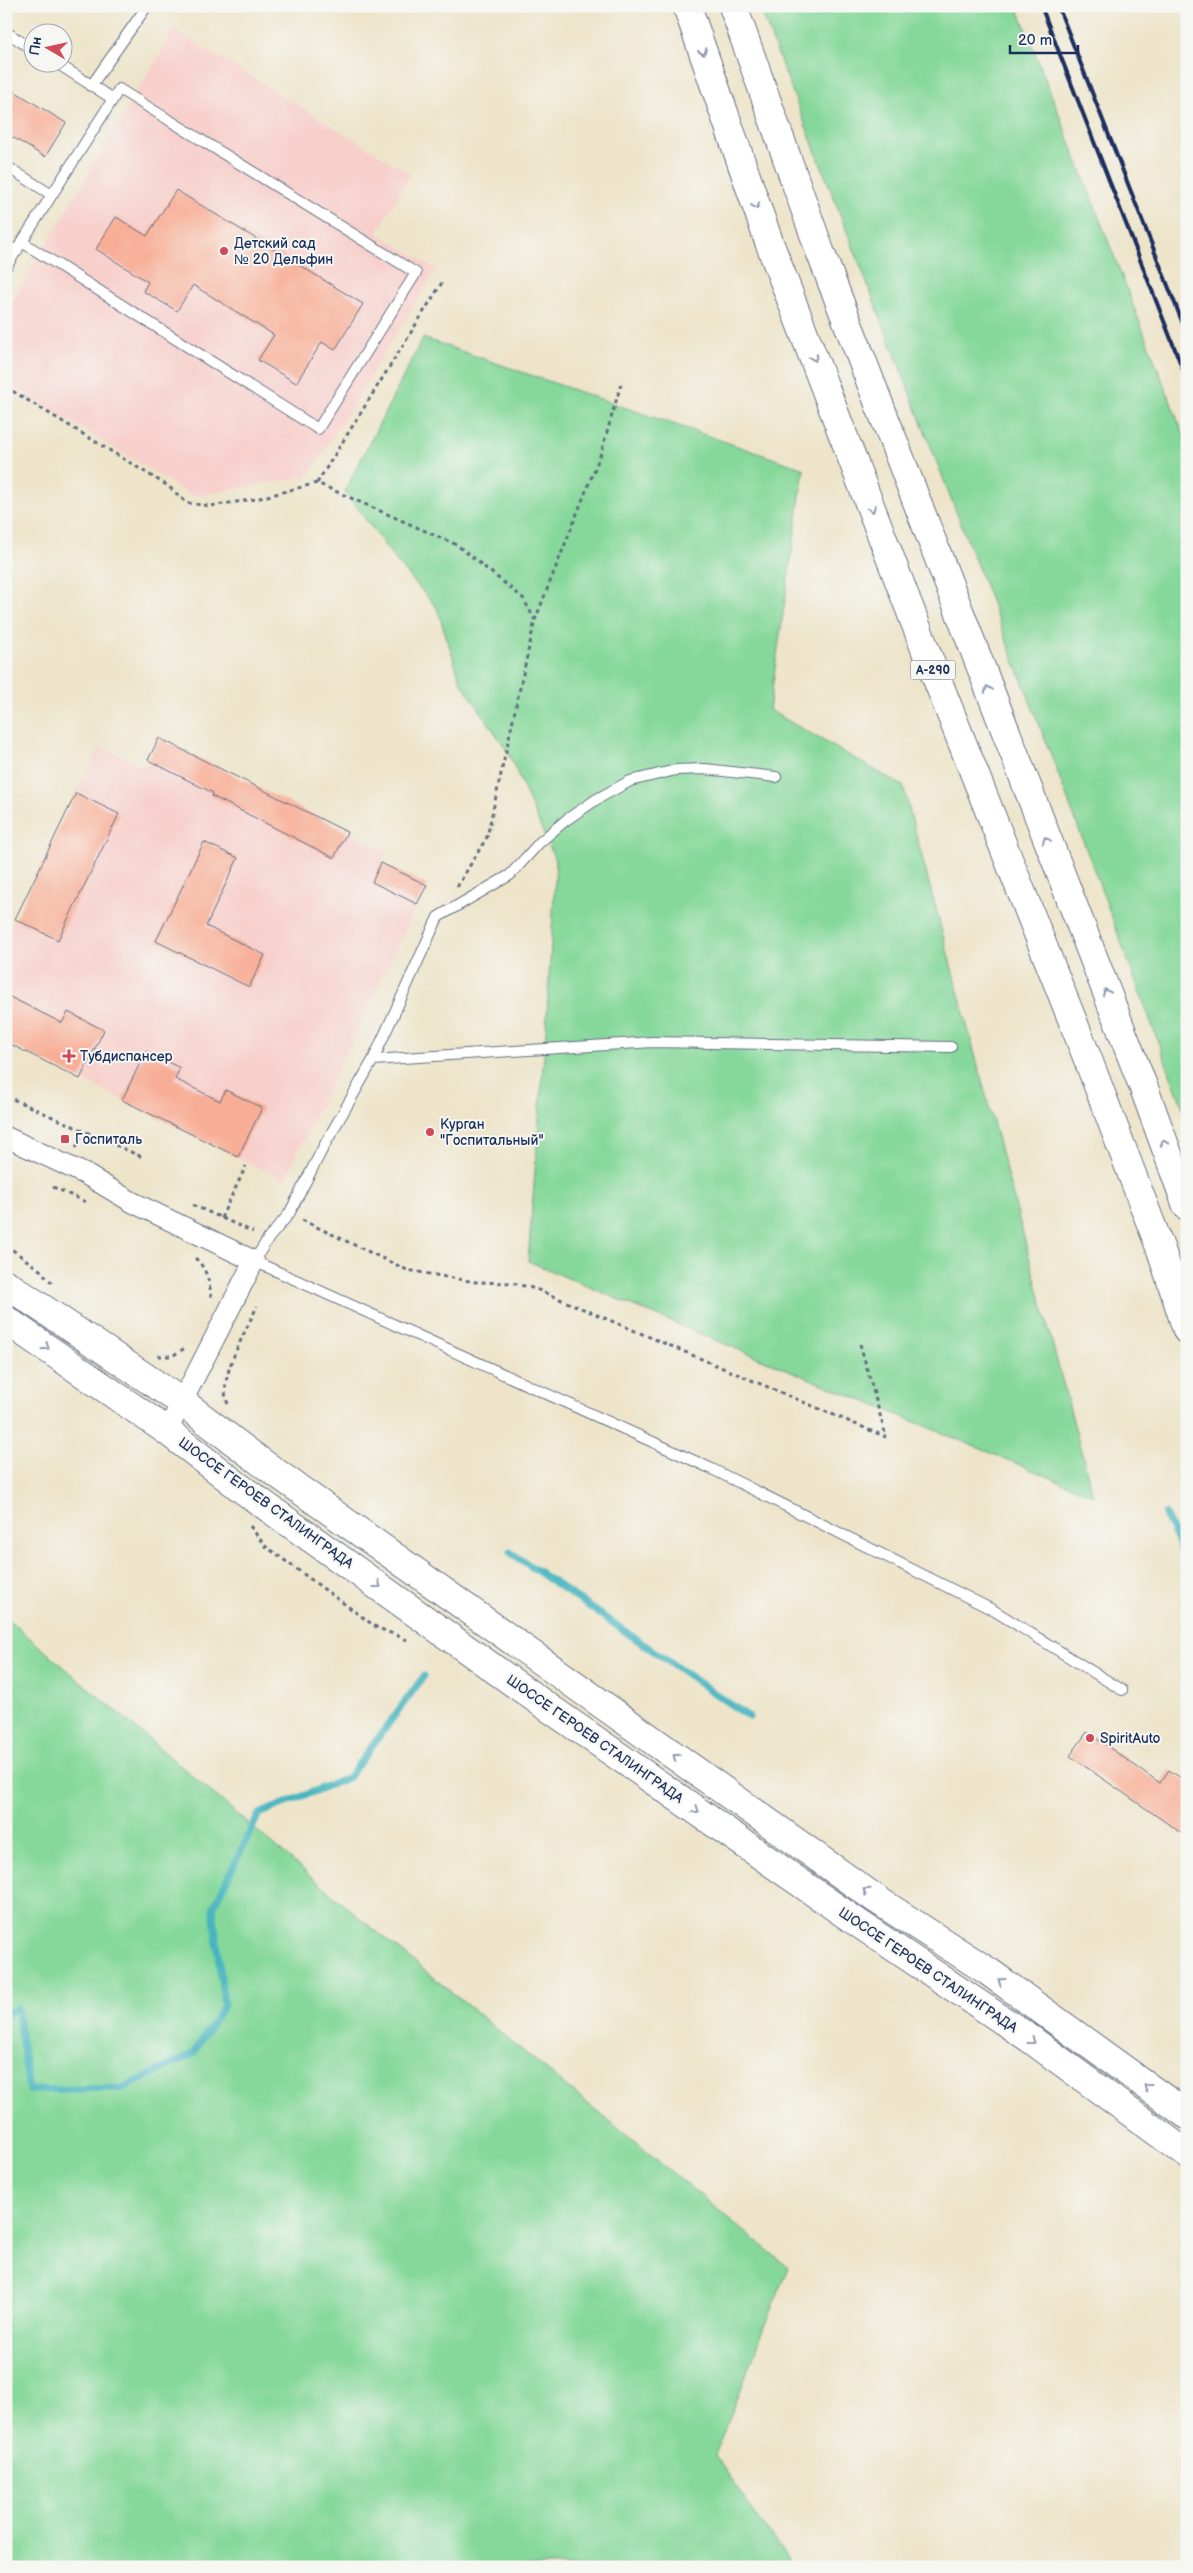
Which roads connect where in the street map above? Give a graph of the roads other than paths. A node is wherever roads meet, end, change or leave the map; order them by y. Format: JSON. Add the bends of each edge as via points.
{"nodes":[{"id":1,"x":147,"y":6,"type":"edge"},
{"id":2,"x":687,"y":6,"type":"edge"},
{"id":3,"x":733,"y":6,"type":"edge"},
{"id":4,"x":6,"y":32,"type":"edge"},
{"id":5,"x":22,"y":42,"type":"edge"},
{"id":6,"x":70,"y":72,"type":"edge"},
{"id":7,"x":92,"y":86,"type":"junction"},
{"id":8,"x":113,"y":99,"type":"junction"},
{"id":9,"x":6,"y":166,"type":"edge"},
{"id":10,"x":52,"y":195,"type":"junction"},
{"id":11,"x":6,"y":244,"type":"edge"},
{"id":12,"x":19,"y":246,"type":"junction"},
{"id":13,"x":6,"y":268,"type":"edge"},
{"id":14,"x":776,"y":777,"type":"dead end"},
{"id":15,"x":951,"y":1047,"type":"dead end"},
{"id":16,"x":374,"y":1060,"type":"junction"},
{"id":17,"x":6,"y":1137,"type":"edge"},
{"id":18,"x":1187,"y":1206,"type":"edge"},
{"id":19,"x":254,"y":1261,"type":"junction"},
{"id":20,"x":6,"y":1284,"type":"edge"},
{"id":21,"x":6,"y":1320,"type":"edge"},
{"id":22,"x":1187,"y":1330,"type":"edge"},
{"id":23,"x":182,"y":1402,"type":"junction"},
{"id":24,"x":167,"y":1431,"type":"junction"},
{"id":25,"x":1122,"y":1690,"type":"dead end"},
{"id":26,"x":1187,"y":2115,"type":"edge"},
{"id":27,"x":1187,"y":2154,"type":"edge"}],
"edges":[{"from":1,"to":7,"type":"lane"},
{"from":2,"to":22,"type":"main road","number":"А-290","one_way":true,"via":[[769,242],[1161,1250]]},
{"from":18,"to":3,"type":"main road","number":"А-290","one_way":true,"via":[[820,254]]},
{"from":4,"to":5,"type":"lane"},
{"from":6,"to":7,"type":"lane"},
{"from":7,"to":8,"type":"lane"},
{"from":8,"to":10,"type":"lane"},
{"from":8,"to":12,"type":"lane","via":[[119,88],[416,273],[318,429]]},
{"from":9,"to":10,"type":"lane"},
{"from":10,"to":12,"type":"lane"},
{"from":11,"to":12,"type":"lane"},
{"from":12,"to":13,"type":"lane"},
{"from":14,"to":16,"type":"lane","via":[[705,769],[676,770],[630,782],[566,820],[540,842],[510,875],[438,917]]},
{"from":15,"to":16,"type":"lane","via":[[653,1042]]},
{"from":16,"to":19,"type":"lane","via":[[289,1214]]},
{"from":17,"to":19,"type":"street"},
{"from":19,"to":23,"type":"street"},
{"from":19,"to":25,"type":"lane","via":[[719,1472],[993,1610]]},
{"from":20,"to":23,"type":"main road"},
{"from":21,"to":24,"type":"main road","name":"ШОССЕ ГЕРОЕВ СТАЛИНГРАДА","one_way":true},
{"from":23,"to":24,"type":"street"},
{"from":26,"to":23,"type":"main road","one_way":true,"via":[[989,1972],[876,1899],[749,1809],[261,1462]]},
{"from":24,"to":27,"type":"main road","name":"ШОССЕ ГЕРОЕВ СТАЛИНГРАДА","one_way":true,"via":[[242,1489],[542,1703],[1029,2038]]}]}
